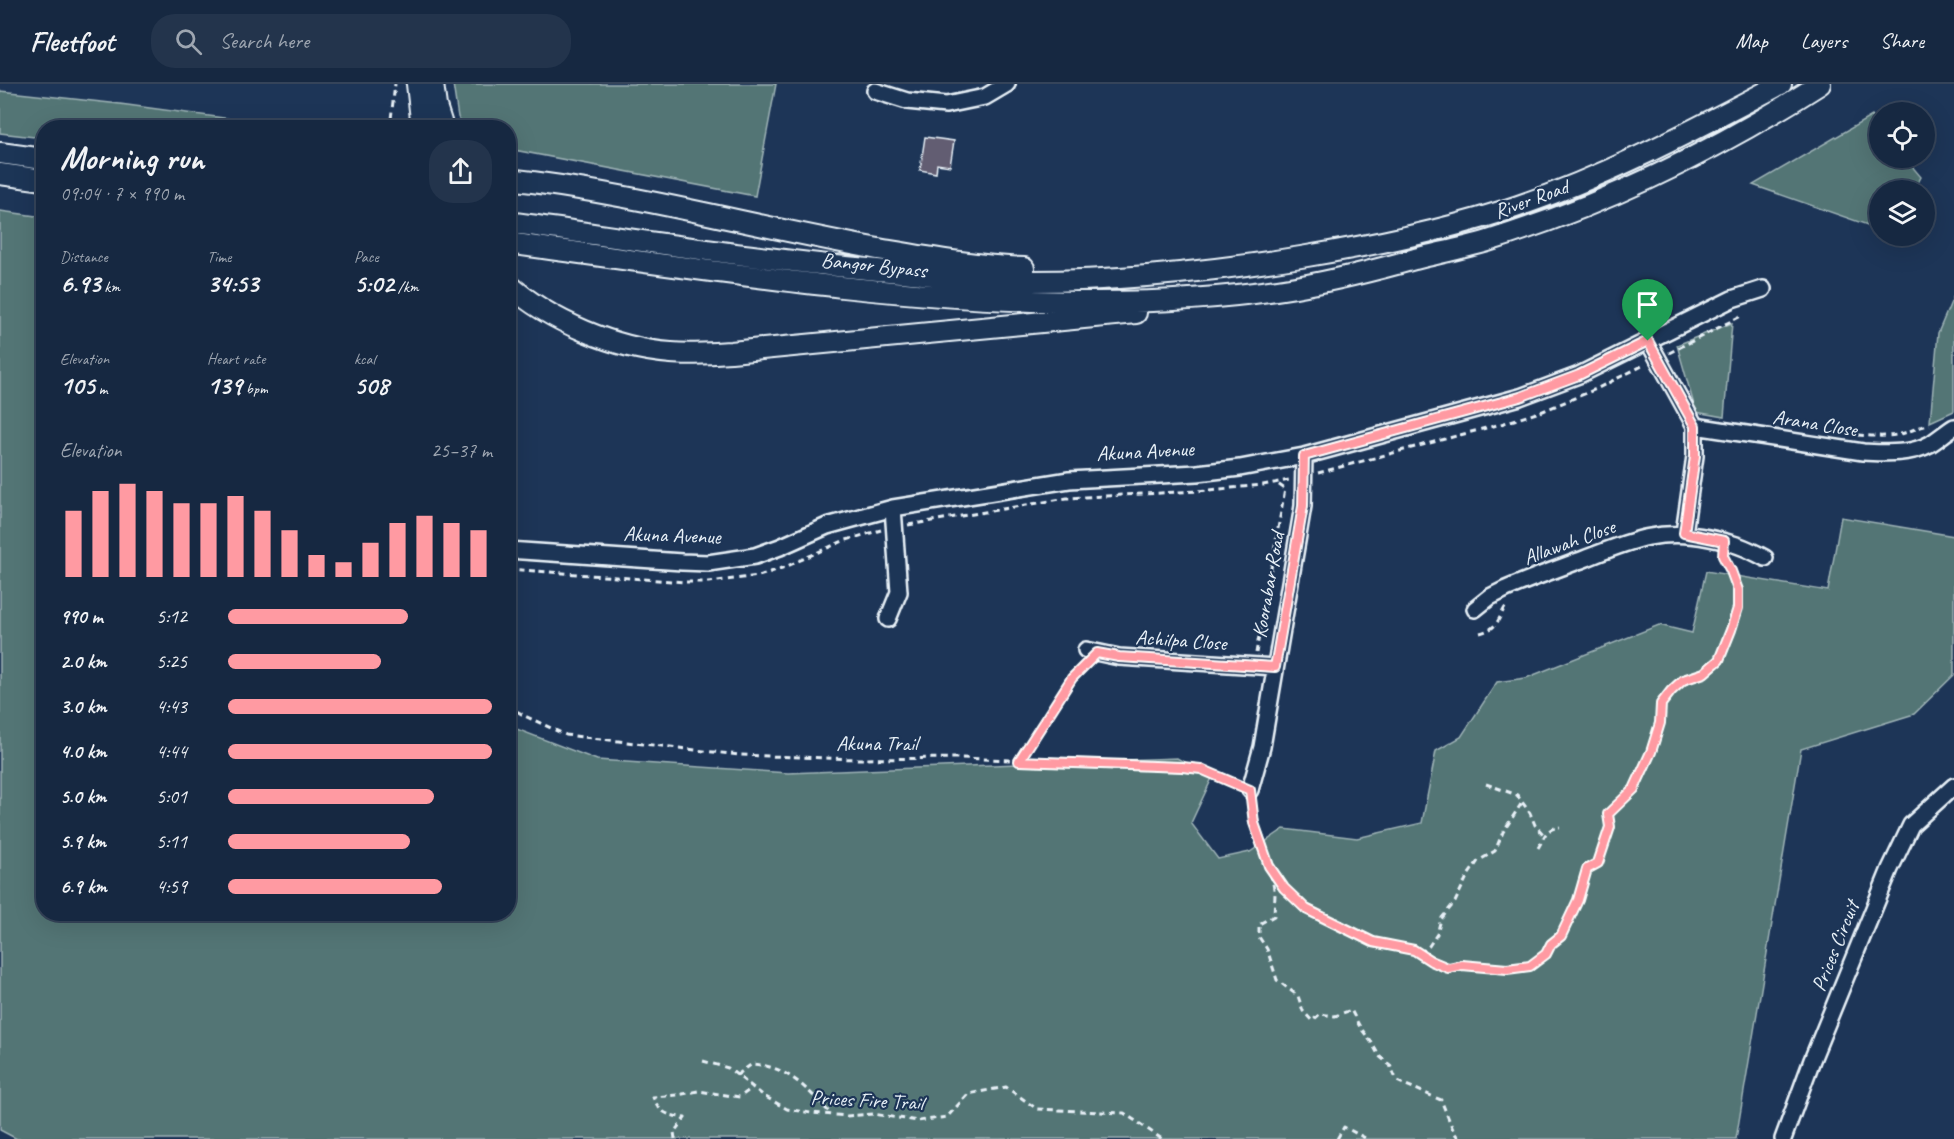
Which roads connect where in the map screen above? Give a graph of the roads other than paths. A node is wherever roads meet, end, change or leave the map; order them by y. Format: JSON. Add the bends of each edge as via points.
{"nodes":[{"id":1,"x":417,"y":84,"type":"edge"},
{"id":2,"x":433,"y":84,"type":"edge"},
{"id":3,"x":1007,"y":84,"type":"edge"},
{"id":4,"x":1781,"y":84,"type":"edge"},
{"id":5,"x":1820,"y":84,"type":"edge"},
{"id":6,"x":875,"y":91,"type":"dead end"},
{"id":7,"x":421,"y":120,"type":"edge"},
{"id":8,"x":434,"y":120,"type":"edge"},
{"id":9,"x":440,"y":120,"type":"edge"},
{"id":10,"x":0,"y":153,"type":"edge"},
{"id":11,"x":36,"y":158,"type":"edge"},
{"id":12,"x":516,"y":173,"type":"edge"},
{"id":13,"x":0,"y":174,"type":"edge"},
{"id":14,"x":36,"y":179,"type":"edge"},
{"id":15,"x":516,"y":180,"type":"edge"},
{"id":16,"x":552,"y":184,"type":"junction"},
{"id":17,"x":516,"y":223,"type":"edge"},
{"id":18,"x":516,"y":244,"type":"edge"},
{"id":19,"x":1198,"y":272,"type":"junction"},
{"id":20,"x":1763,"y":289,"type":"dead end"},
{"id":21,"x":516,"y":290,"type":"edge"},
{"id":22,"x":516,"y":294,"type":"edge"},
{"id":23,"x":1236,"y":295,"type":"junction"},
{"id":24,"x":527,"y":299,"type":"junction"},
{"id":25,"x":1648,"y":341,"type":"junction"},
{"id":26,"x":1695,"y":426,"type":"junction"},
{"id":27,"x":1949,"y":430,"type":"edge"},
{"id":28,"x":1304,"y":456,"type":"junction"},
{"id":29,"x":892,"y":508,"type":"junction"},
{"id":30,"x":1684,"y":533,"type":"junction"},
{"id":31,"x":516,"y":551,"type":"edge"},
{"id":32,"x":1765,"y":558,"type":"dead end"},
{"id":33,"x":1475,"y":609,"type":"dead end"},
{"id":34,"x":888,"y":619,"type":"dead end"},
{"id":35,"x":1091,"y":652,"type":"road end"},
{"id":36,"x":1275,"y":667,"type":"junction"},
{"id":37,"x":1954,"y":786,"type":"edge"},
{"id":38,"x":1250,"y":790,"type":"road end"},
{"id":39,"x":1783,"y":1139,"type":"edge"}],
"edges":[{"from":1,"to":7,"type":"main road"},
{"from":2,"to":8,"type":"main road"},
{"from":2,"to":9,"type":"main road"},
{"from":3,"to":6,"type":"street","via":[[985,97],[946,105],[907,101]]},
{"from":4,"to":19,"type":"main road","name":"River Road","via":[[1640,157],[1502,212],[1389,242]]},
{"from":5,"to":23,"type":"main road","name":"River Road","via":[[1698,154],[1562,215],[1486,241],[1361,273]]},
{"from":10,"to":11,"type":"main road"},
{"from":12,"to":16,"type":"main road"},
{"from":13,"to":14,"type":"main road"},
{"from":15,"to":16,"type":"main road"},
{"from":16,"to":19,"type":"main road","via":[[810,237],[960,262]]},
{"from":17,"to":19,"type":"main road","name":"Bangor Bypass","via":[[817,264],[962,278],[1075,280]]},
{"from":18,"to":23,"type":"main road","name":"Bangor Bypass","via":[[943,297],[1101,302]]},
{"from":20,"to":25,"type":"street","name":"Akuna Avenue","via":[[1732,299]]},
{"from":21,"to":24,"type":"main road"},
{"from":22,"to":24,"type":"main road"},
{"from":23,"to":24,"type":"main road","via":[[1161,311],[689,354],[655,351],[600,336]]},
{"from":25,"to":26,"type":"street"},
{"from":25,"to":28,"type":"street","name":"Akuna Avenue","via":[[1579,375],[1520,397]]},
{"from":26,"to":27,"type":"street","name":"Arana Close","via":[[1863,452],[1902,452],[1929,444]]},
{"from":26,"to":30,"type":"street","via":[[1695,456]]},
{"from":28,"to":29,"type":"street","name":"Akuna Avenue","via":[[1208,472],[1069,480]]},
{"from":28,"to":36,"type":"street","name":"Koorabar Road","via":[[1303,506]]},
{"from":29,"to":31,"type":"street","name":"Akuna Avenue","via":[[827,526],[780,548],[730,561],[682,562]]},
{"from":29,"to":34,"type":"street","via":[[899,592]]},
{"from":30,"to":32,"type":"street","name":"Allawah Close","via":[[1742,545]]},
{"from":30,"to":33,"type":"street","name":"Allawah Close","via":[[1626,543],[1506,589]]},
{"from":35,"to":36,"type":"street","name":"Achilpa Close"},
{"from":36,"to":38,"type":"street","name":"Koorabar Road","via":[[1262,747]]},
{"from":37,"to":39,"type":"street","name":"Prices Circuit","via":[[1911,825]]}]}
